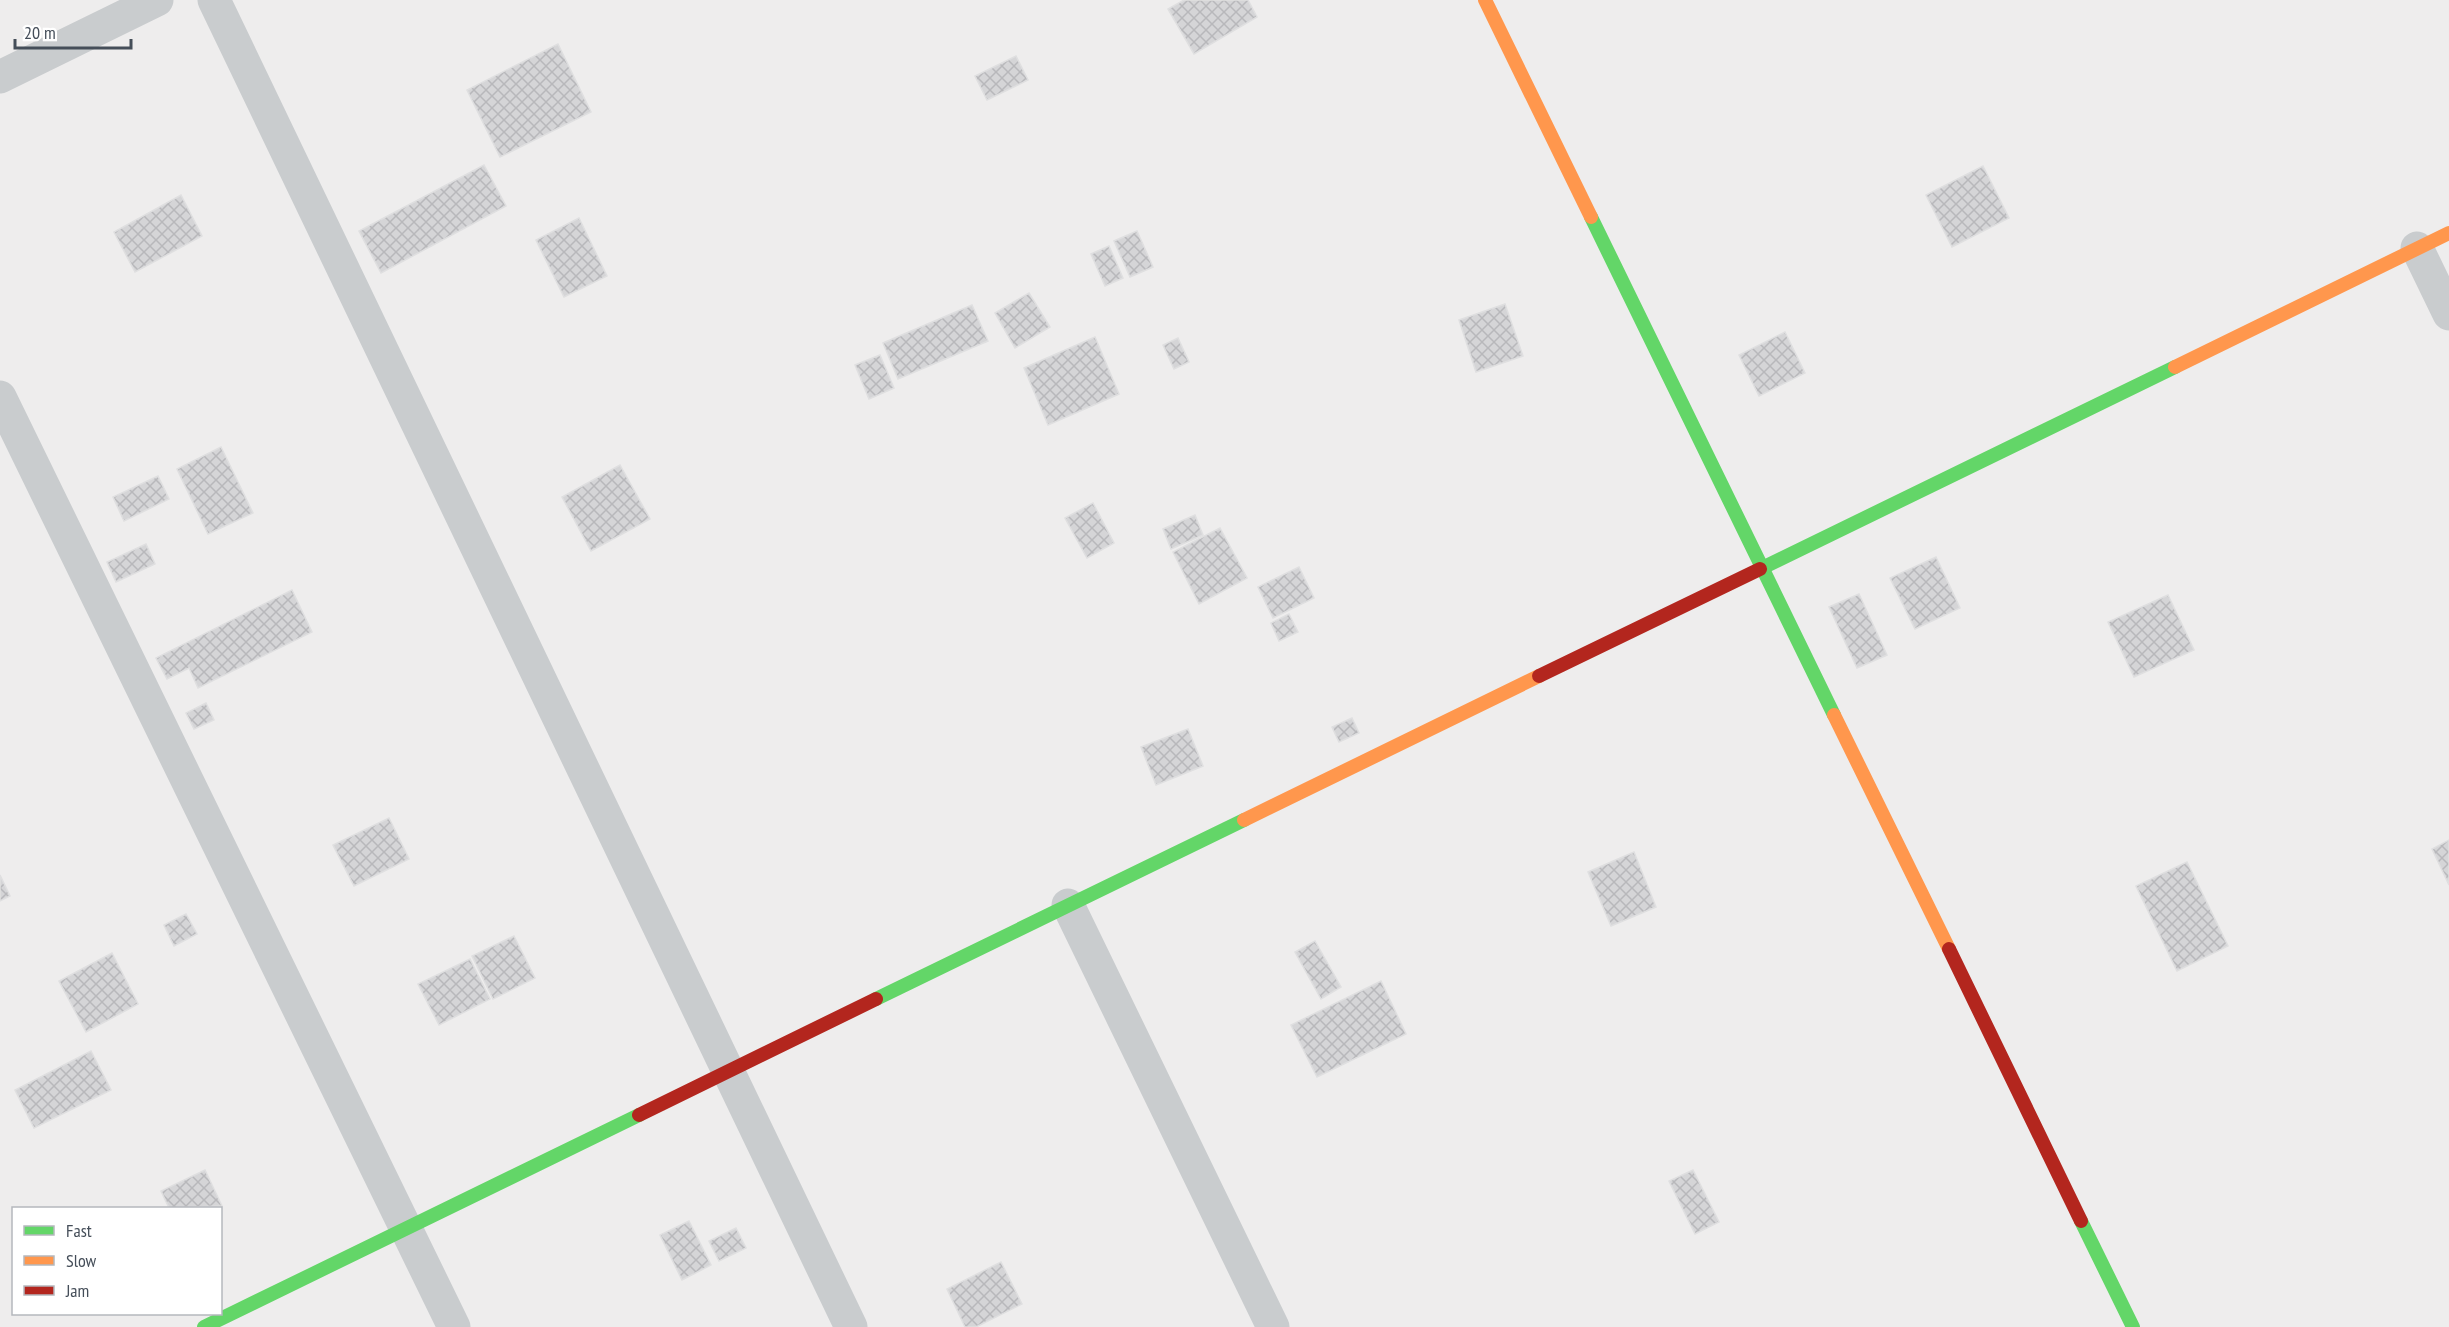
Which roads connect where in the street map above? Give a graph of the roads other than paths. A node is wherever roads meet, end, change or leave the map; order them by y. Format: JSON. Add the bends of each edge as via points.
{"nodes":[{"id":1,"x":157,"y":0,"type":"edge"},
{"id":2,"x":214,"y":0,"type":"edge"},
{"id":3,"x":1485,"y":0,"type":"edge"},
{"id":4,"x":0,"y":77,"type":"edge"},
{"id":5,"x":2449,"y":233,"type":"edge"},
{"id":6,"x":2417,"y":248,"type":"junction"},
{"id":7,"x":2449,"y":314,"type":"edge"},
{"id":8,"x":0,"y":397,"type":"edge"},
{"id":9,"x":1762,"y":568,"type":"junction"},
{"id":10,"x":1068,"y":905,"type":"junction"},
{"id":11,"x":728,"y":1071,"type":"junction"},
{"id":12,"x":406,"y":1228,"type":"junction"},
{"id":13,"x":204,"y":1327,"type":"edge"},
{"id":14,"x":454,"y":1327,"type":"edge"},
{"id":15,"x":850,"y":1327,"type":"edge"},
{"id":16,"x":1273,"y":1327,"type":"edge"},
{"id":17,"x":2133,"y":1327,"type":"edge"}],
"edges":[{"from":1,"to":4,"type":"street"},
{"from":2,"to":11,"type":"street"},
{"from":3,"to":9,"type":"street"},
{"from":5,"to":6,"type":"street"},
{"from":6,"to":7,"type":"street"},
{"from":6,"to":9,"type":"street"},
{"from":8,"to":12,"type":"street"},
{"from":9,"to":10,"type":"street"},
{"from":9,"to":17,"type":"street"},
{"from":10,"to":11,"type":"street"},
{"from":10,"to":16,"type":"street"},
{"from":11,"to":12,"type":"street"},
{"from":11,"to":15,"type":"street"},
{"from":12,"to":13,"type":"street"},
{"from":12,"to":14,"type":"street"}]}
